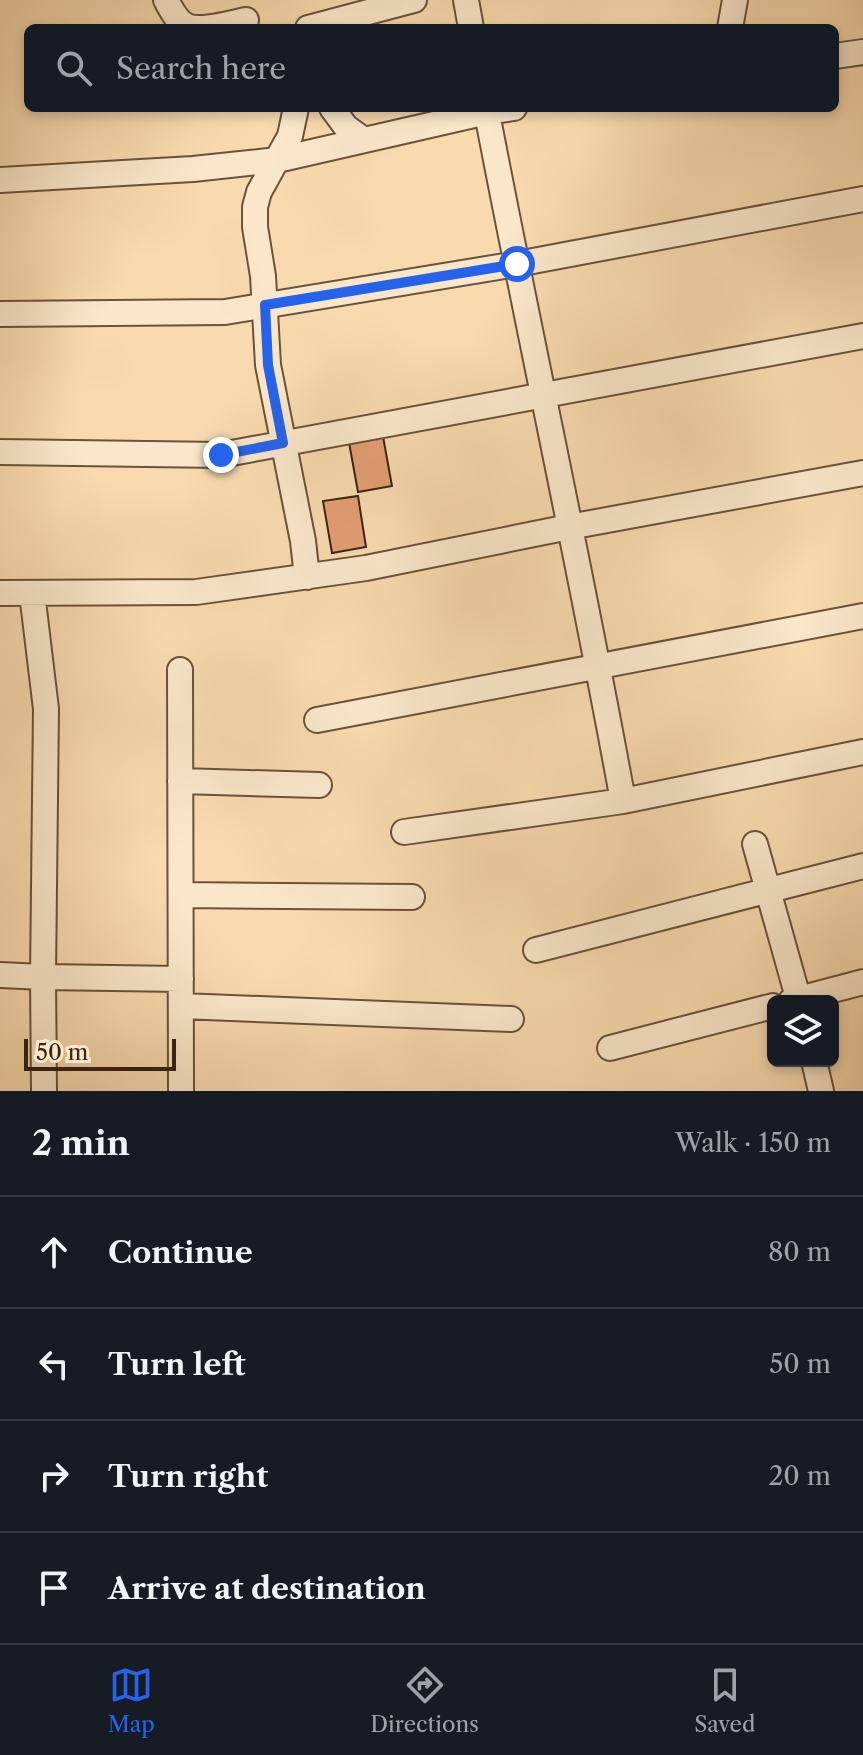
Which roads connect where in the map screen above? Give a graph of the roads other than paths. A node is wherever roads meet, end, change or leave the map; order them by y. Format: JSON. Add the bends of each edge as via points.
{"nodes":[{"id":1,"x":166,"y":0,"type":"edge"},
{"id":2,"x":414,"y":0,"type":"edge"},
{"id":3,"x":466,"y":0,"type":"edge"},
{"id":4,"x":735,"y":0,"type":"edge"},
{"id":5,"x":246,"y":16,"type":"edge"},
{"id":6,"x":183,"y":24,"type":"edge"},
{"id":7,"x":216,"y":24,"type":"edge"},
{"id":8,"x":323,"y":24,"type":"edge"},
{"id":9,"x":470,"y":24,"type":"edge"},
{"id":10,"x":731,"y":24,"type":"edge"},
{"id":11,"x":863,"y":52,"type":"edge"},
{"id":12,"x":839,"y":55,"type":"edge"},
{"id":13,"x":295,"y":112,"type":"edge"},
{"id":14,"x":335,"y":112,"type":"edge"},
{"id":15,"x":478,"y":112,"type":"edge"},
{"id":16,"x":486,"y":112,"type":"edge"},
{"id":17,"x":364,"y":140,"type":"junction"},
{"id":18,"x":277,"y":160,"type":"junction"},
{"id":19,"x":0,"y":180,"type":"edge"},
{"id":20,"x":863,"y":199,"type":"edge"},
{"id":21,"x":517,"y":264,"type":"junction"},
{"id":22,"x":265,"y":305,"type":"junction"},
{"id":23,"x":0,"y":314,"type":"edge"},
{"id":24,"x":863,"y":336,"type":"edge"},
{"id":25,"x":543,"y":395,"type":"junction"},
{"id":26,"x":283,"y":443,"type":"junction"},
{"id":27,"x":0,"y":452,"type":"edge"},
{"id":28,"x":863,"y":473,"type":"edge"},
{"id":29,"x":569,"y":527,"type":"junction"},
{"id":30,"x":307,"y":577,"type":"junction"},
{"id":31,"x":0,"y":593,"type":"edge"},
{"id":32,"x":32,"y":593,"type":"junction"},
{"id":33,"x":863,"y":616,"type":"edge"},
{"id":34,"x":599,"y":667,"type":"junction"},
{"id":35,"x":180,"y":670,"type":"dead end"},
{"id":36,"x":317,"y":720,"type":"dead end"},
{"id":37,"x":863,"y":752,"type":"edge"},
{"id":38,"x":180,"y":781,"type":"junction"},
{"id":39,"x":319,"y":785,"type":"dead end"},
{"id":40,"x":623,"y":801,"type":"junction"},
{"id":41,"x":404,"y":832,"type":"dead end"},
{"id":42,"x":755,"y":844,"type":"dead end"},
{"id":43,"x":863,"y":866,"type":"edge"},
{"id":44,"x":767,"y":891,"type":"junction"},
{"id":45,"x":181,"y":895,"type":"junction"},
{"id":46,"x":412,"y":897,"type":"dead end"},
{"id":47,"x":536,"y":950,"type":"dead end"},
{"id":48,"x":0,"y":975,"type":"edge"},
{"id":49,"x":43,"y":977,"type":"junction"},
{"id":50,"x":181,"y":979,"type":"junction"},
{"id":51,"x":863,"y":982,"type":"edge"},
{"id":52,"x":795,"y":995,"type":"edge"},
{"id":53,"x":815,"y":995,"type":"edge"},
{"id":54,"x":181,"y":1006,"type":"junction"},
{"id":55,"x":767,"y":1008,"type":"edge"},
{"id":56,"x":511,"y":1019,"type":"dead end"},
{"id":57,"x":610,"y":1048,"type":"dead end"},
{"id":58,"x":815,"y":1067,"type":"edge"},
{"id":59,"x":44,"y":1091,"type":"edge"},
{"id":60,"x":181,"y":1091,"type":"edge"},
{"id":61,"x":821,"y":1091,"type":"edge"}],
"edges":[{"from":1,"to":6,"type":"street"},
{"from":2,"to":8,"type":"street"},
{"from":3,"to":9,"type":"street"},
{"from":4,"to":10,"type":"street"},
{"from":5,"to":7,"type":"street"},
{"from":11,"to":12,"type":"street"},
{"from":13,"to":18,"type":"street"},
{"from":14,"to":17,"type":"street"},
{"from":15,"to":17,"type":"street"},
{"from":16,"to":21,"type":"street"},
{"from":17,"to":18,"type":"street"},
{"from":18,"to":19,"type":"street"},
{"from":18,"to":22,"type":"street","via":[[255,207]]},
{"from":20,"to":21,"type":"street"},
{"from":21,"to":22,"type":"street"},
{"from":21,"to":25,"type":"street"},
{"from":22,"to":23,"type":"street","via":[[225,312]]},
{"from":22,"to":26,"type":"street","via":[[268,365]]},
{"from":24,"to":25,"type":"street"},
{"from":25,"to":26,"type":"street"},
{"from":25,"to":29,"type":"street"},
{"from":26,"to":27,"type":"street","via":[[221,455]]},
{"from":26,"to":30,"type":"street"},
{"from":28,"to":29,"type":"street"},
{"from":29,"to":30,"type":"street"},
{"from":29,"to":34,"type":"street"},
{"from":30,"to":32,"type":"street","via":[[196,592]]},
{"from":31,"to":32,"type":"street"},
{"from":32,"to":49,"type":"street","via":[[46,709]]},
{"from":33,"to":34,"type":"street"},
{"from":34,"to":36,"type":"street"},
{"from":34,"to":40,"type":"street"},
{"from":35,"to":38,"type":"street"},
{"from":37,"to":40,"type":"street"},
{"from":38,"to":39,"type":"street"},
{"from":38,"to":45,"type":"street"},
{"from":40,"to":41,"type":"street"},
{"from":42,"to":44,"type":"street"},
{"from":43,"to":44,"type":"street"},
{"from":44,"to":47,"type":"street"},
{"from":44,"to":52,"type":"street"},
{"from":45,"to":46,"type":"street"},
{"from":45,"to":50,"type":"street"},
{"from":48,"to":49,"type":"street"},
{"from":49,"to":50,"type":"street"},
{"from":49,"to":59,"type":"street"},
{"from":50,"to":54,"type":"street"},
{"from":51,"to":53,"type":"street"},
{"from":54,"to":56,"type":"street"},
{"from":54,"to":60,"type":"street"},
{"from":55,"to":57,"type":"street"},
{"from":58,"to":61,"type":"street"}]}
